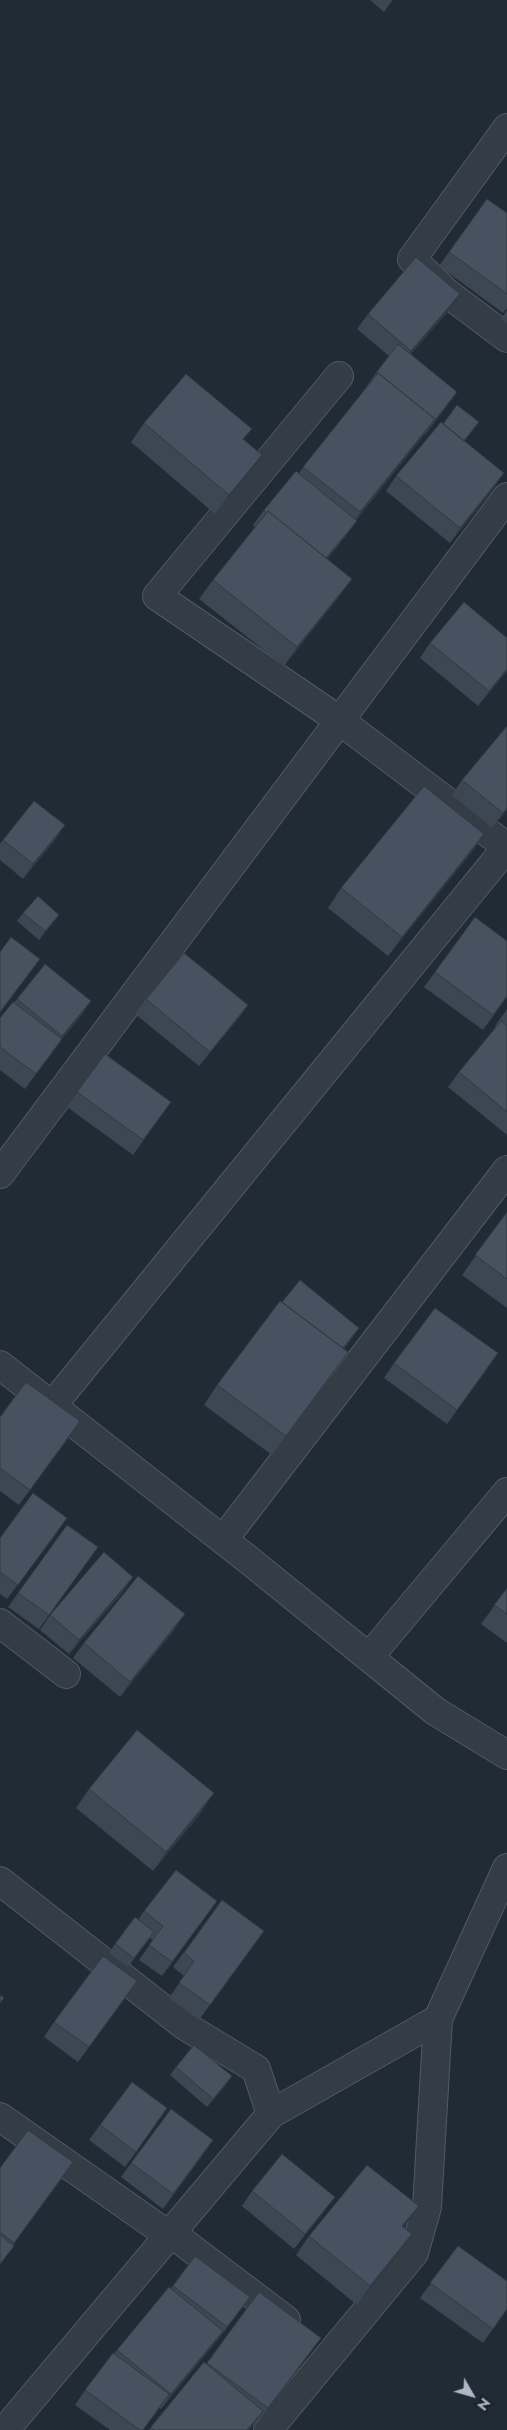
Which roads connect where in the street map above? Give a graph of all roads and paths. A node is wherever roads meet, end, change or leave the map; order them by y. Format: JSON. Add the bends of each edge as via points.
{"nodes":[{"id":1,"x":507,"y":128,"type":"edge"},
{"id":2,"x":507,"y":338,"type":"edge"},
{"id":3,"x":339,"y":376,"type":"dead end"},
{"id":4,"x":507,"y":497,"type":"edge"},
{"id":5,"x":339,"y":720,"type":"junction"},
{"id":6,"x":507,"y":847,"type":"edge"},
{"id":7,"x":507,"y":1170,"type":"edge"},
{"id":8,"x":0,"y":1174,"type":"edge"},
{"id":9,"x":0,"y":1365,"type":"edge"},
{"id":10,"x":51,"y":1407,"type":"junction"},
{"id":11,"x":507,"y":1492,"type":"edge"},
{"id":12,"x":223,"y":1540,"type":"junction"},
{"id":13,"x":0,"y":1623,"type":"edge"},
{"id":14,"x":369,"y":1657,"type":"junction"},
{"id":15,"x":66,"y":1674,"type":"dead end"},
{"id":16,"x":507,"y":1755,"type":"edge"},
{"id":17,"x":507,"y":1868,"type":"edge"},
{"id":18,"x":0,"y":1881,"type":"edge"},
{"id":19,"x":438,"y":2019,"type":"junction"},
{"id":20,"x":271,"y":2114,"type":"junction"},
{"id":21,"x":0,"y":2116,"type":"edge"},
{"id":22,"x":171,"y":2233,"type":"junction"},
{"id":23,"x":331,"y":2354,"type":"junction"},
{"id":24,"x":5,"y":2430,"type":"edge"},
{"id":25,"x":268,"y":2430,"type":"edge"}],
"edges":[{"from":1,"to":2,"type":"street","via":[[412,259],[447,293]]},
{"from":3,"to":5,"type":"street","via":[[157,596]]},
{"from":4,"to":5,"type":"street"},
{"from":5,"to":6,"type":"street"},
{"from":5,"to":8,"type":"street"},
{"from":6,"to":10,"type":"street"},
{"from":7,"to":12,"type":"street"},
{"from":9,"to":10,"type":"street"},
{"from":10,"to":12,"type":"street"},
{"from":11,"to":14,"type":"street"},
{"from":12,"to":14,"type":"street"},
{"from":13,"to":15,"type":"street"},
{"from":14,"to":16,"type":"street","via":[[435,1711]]},
{"from":17,"to":19,"type":"street"},
{"from":18,"to":20,"type":"street","via":[[185,2026],[256,2069]]},
{"from":19,"to":20,"type":"street"},
{"from":19,"to":23,"type":"street","via":[[428,2207],[414,2253]]},
{"from":20,"to":22,"type":"street"},
{"from":21,"to":22,"type":"street","via":[[167,2234]]},
{"from":22,"to":23,"type":"street"},
{"from":22,"to":24,"type":"street"},
{"from":23,"to":25,"type":"street"}]}
